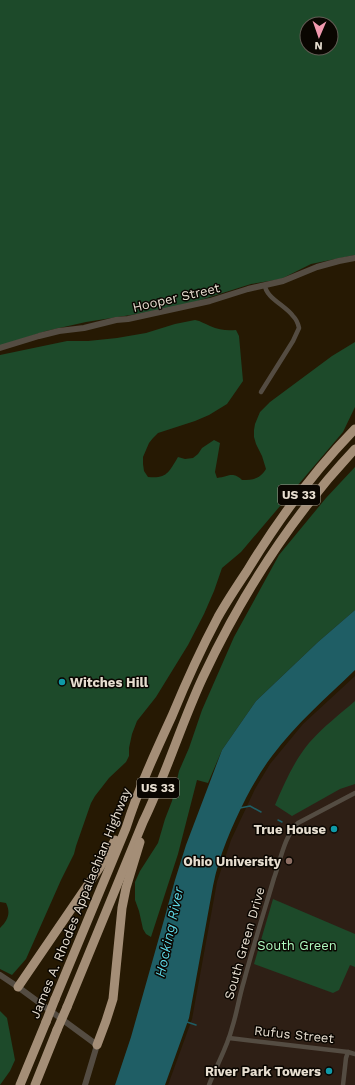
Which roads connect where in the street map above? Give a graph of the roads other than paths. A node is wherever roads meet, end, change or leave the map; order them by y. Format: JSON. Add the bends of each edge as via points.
{"nodes":[{"id":1,"x":355,"y":258,"type":"edge"},
{"id":2,"x":265,"y":285,"type":"junction"},
{"id":3,"x":0,"y":348,"type":"edge"},
{"id":4,"x":261,"y":392,"type":"dead end"},
{"id":5,"x":355,"y":429,"type":"edge"},
{"id":6,"x":355,"y":449,"type":"edge"},
{"id":7,"x":355,"y":793,"type":"edge"},
{"id":8,"x":153,"y":801,"type":"junction"},
{"id":9,"x":131,"y":813,"type":"junction"},
{"id":10,"x":0,"y":975,"type":"edge"},
{"id":11,"x":18,"y":987,"type":"junction"},
{"id":12,"x":229,"y":1038,"type":"junction"},
{"id":13,"x":97,"y":1045,"type":"junction"},
{"id":14,"x":348,"y":1052,"type":"junction"},
{"id":15,"x":355,"y":1054,"type":"edge"},
{"id":16,"x":20,"y":1085,"type":"edge"},
{"id":17,"x":35,"y":1085,"type":"edge"},
{"id":18,"x":85,"y":1085,"type":"edge"},
{"id":19,"x":209,"y":1085,"type":"edge"},
{"id":20,"x":343,"y":1085,"type":"edge"}],
"edges":[{"from":1,"to":2,"type":"street","name":"Hooper Street"},
{"from":2,"to":3,"type":"street","name":"Hooper Street","via":[[168,311],[59,331]]},
{"from":2,"to":4,"type":"street","via":[[270,295],[294,316],[299,328]]},
{"from":5,"to":9,"type":"highway","name":"James A. Rhodes Appalachian Highway","number":"US 33","via":[[281,518],[219,617],[192,668]]},
{"from":6,"to":8,"type":"highway","name":"James A. Rhodes Appalachian Highway","number":"US 33","via":[[320,489],[291,528],[232,620],[203,677]]},
{"from":7,"to":12,"type":"street","name":"South Green Drive","via":[[298,823],[290,834],[259,929]]},
{"from":8,"to":13,"type":"highway","via":[[126,888],[113,999]]},
{"from":8,"to":17,"type":"highway","name":"James A. Rhodes Appalachian Highway","number":"US 33","bridge":true,"via":[[142,822]]},
{"from":9,"to":11,"type":"highway","via":[[100,867]]},
{"from":9,"to":16,"type":"highway","name":"James A. Rhodes Appalachian Highway","number":"US 33","bridge":true},
{"from":10,"to":11,"type":"street"},
{"from":11,"to":13,"type":"street"},
{"from":12,"to":14,"type":"street","name":"Rufus Street"},
{"from":12,"to":19,"type":"street","name":"South Green Drive"},
{"from":13,"to":18,"type":"street"},
{"from":14,"to":15,"type":"street","name":"Rufus Street"},
{"from":14,"to":20,"type":"street"}]}
